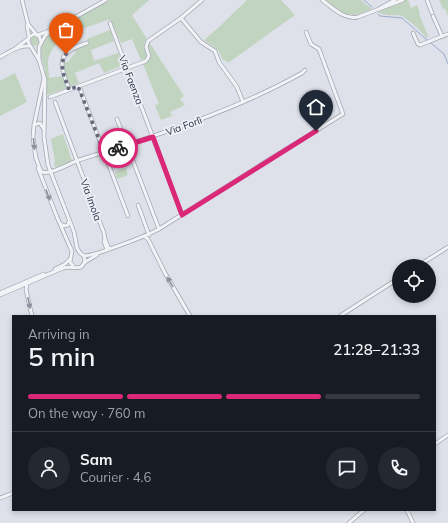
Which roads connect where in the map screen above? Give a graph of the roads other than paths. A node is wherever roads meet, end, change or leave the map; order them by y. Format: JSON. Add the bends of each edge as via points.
{"nodes":[{"id":1,"x":22,"y":0,"type":"edge"},
{"id":2,"x":106,"y":0,"type":"edge"},
{"id":3,"x":202,"y":0,"type":"edge"},
{"id":4,"x":322,"y":0,"type":"edge"},
{"id":5,"x":395,"y":0,"type":"edge"},
{"id":6,"x":402,"y":0,"type":"edge"},
{"id":7,"x":427,"y":0,"type":"edge"},
{"id":8,"x":377,"y":10,"type":"junction"},
{"id":9,"x":182,"y":18,"type":"junction"},
{"id":10,"x":110,"y":23,"type":"dead end"},
{"id":11,"x":28,"y":24,"type":"junction"},
{"id":12,"x":54,"y":29,"type":"junction"},
{"id":13,"x":306,"y":32,"type":"dead end"},
{"id":14,"x":413,"y":33,"type":"dead end"},
{"id":15,"x":448,"y":34,"type":"edge"},
{"id":16,"x":37,"y":35,"type":"junction"},
{"id":17,"x":442,"y":36,"type":"junction"},
{"id":18,"x":28,"y":38,"type":"junction"},
{"id":19,"x":41,"y":42,"type":"junction"},
{"id":20,"x":87,"y":43,"type":"dead end"},
{"id":21,"x":39,"y":46,"type":"junction"},
{"id":22,"x":31,"y":47,"type":"junction"},
{"id":23,"x":16,"y":48,"type":"junction"},
{"id":24,"x":0,"y":57,"type":"edge"},
{"id":25,"x":39,"y":60,"type":"junction"},
{"id":26,"x":127,"y":68,"type":"junction"},
{"id":27,"x":304,"y":70,"type":"dead end"},
{"id":28,"x":44,"y":78,"type":"junction"},
{"id":29,"x":78,"y":86,"type":"junction"},
{"id":30,"x":69,"y":90,"type":"junction"},
{"id":31,"x":44,"y":93,"type":"junction"},
{"id":32,"x":50,"y":97,"type":"junction"},
{"id":33,"x":55,"y":102,"type":"dead end"},
{"id":34,"x":244,"y":102,"type":"junction"},
{"id":35,"x":44,"y":117,"type":"junction"},
{"id":36,"x":117,"y":120,"type":"dead end"},
{"id":37,"x":34,"y":125,"type":"junction"},
{"id":38,"x":44,"y":133,"type":"junction"},
{"id":39,"x":153,"y":137,"type":"junction"},
{"id":40,"x":127,"y":145,"type":"junction"},
{"id":41,"x":104,"y":152,"type":"junction"},
{"id":42,"x":36,"y":158,"type":"junction"},
{"id":43,"x":77,"y":161,"type":"junction"},
{"id":44,"x":48,"y":165,"type":"junction"},
{"id":45,"x":56,"y":169,"type":"junction"},
{"id":46,"x":50,"y":172,"type":"junction"},
{"id":47,"x":58,"y":192,"type":"junction"},
{"id":48,"x":138,"y":206,"type":"dead end"},
{"id":49,"x":182,"y":215,"type":"junction"},
{"id":50,"x":128,"y":216,"type":"dead end"},
{"id":51,"x":57,"y":218,"type":"junction"},
{"id":52,"x":69,"y":221,"type":"junction"},
{"id":53,"x":159,"y":229,"type":"junction"},
{"id":54,"x":149,"y":235,"type":"junction"},
{"id":55,"x":144,"y":236,"type":"junction"},
{"id":56,"x":448,"y":247,"type":"edge"},
{"id":57,"x":107,"y":250,"type":"junction"},
{"id":58,"x":80,"y":253,"type":"junction"},
{"id":59,"x":84,"y":256,"type":"junction"},
{"id":60,"x":70,"y":258,"type":"junction"},
{"id":61,"x":429,"y":259,"type":"edge"},
{"id":62,"x":85,"y":262,"type":"junction"},
{"id":63,"x":73,"y":267,"type":"junction"},
{"id":64,"x":37,"y":277,"type":"junction"},
{"id":65,"x":392,"y":283,"type":"edge"},
{"id":66,"x":27,"y":284,"type":"junction"},
{"id":67,"x":20,"y":287,"type":"junction"},
{"id":68,"x":16,"y":289,"type":"junction"},
{"id":69,"x":6,"y":290,"type":"junction"},
{"id":70,"x":26,"y":290,"type":"junction"},
{"id":71,"x":0,"y":294,"type":"edge"},
{"id":72,"x":32,"y":315,"type":"edge"},
{"id":73,"x":189,"y":315,"type":"edge"},
{"id":74,"x":342,"y":315,"type":"edge"},
{"id":75,"x":448,"y":436,"type":"edge"},
{"id":76,"x":436,"y":443,"type":"edge"},
{"id":77,"x":12,"y":492,"type":"edge"},
{"id":78,"x":0,"y":498,"type":"edge"},
{"id":79,"x":363,"y":511,"type":"edge"},
{"id":80,"x":407,"y":511,"type":"edge"},
{"id":81,"x":349,"y":523,"type":"edge"},
{"id":82,"x":413,"y":523,"type":"edge"}],
"edges":[{"from":1,"to":11,"type":"street"},
{"from":2,"to":12,"type":"street"},
{"from":3,"to":9,"type":"street"},
{"from":4,"to":8,"type":"street","via":[[351,18]]},
{"from":5,"to":8,"type":"street"},
{"from":6,"to":8,"type":"street"},
{"from":7,"to":17,"type":"street"},
{"from":9,"to":26,"type":"street","via":[[148,41],[146,47],[149,56],[146,61]]},
{"from":9,"to":34,"type":"street","via":[[201,42],[215,51]]},
{"from":10,"to":26,"type":"street","name":"Via Faenza"},
{"from":11,"to":16,"type":"street"},
{"from":11,"to":18,"type":"street"},
{"from":12,"to":16,"type":"street"},
{"from":12,"to":19,"type":"street"},
{"from":13,"to":49,"type":"street","via":[[311,44],[319,49],[343,114]]},
{"from":14,"to":17,"type":"street","via":[[420,45]]},
{"from":15,"to":17,"type":"street"},
{"from":16,"to":18,"type":"street"},
{"from":16,"to":19,"type":"street"},
{"from":18,"to":22,"type":"street"},
{"from":18,"to":23,"type":"street"},
{"from":19,"to":21,"type":"street"},
{"from":20,"to":30,"type":"street","via":[[70,50],[63,58],[61,66]]},
{"from":21,"to":22,"type":"street"},
{"from":21,"to":25,"type":"street"},
{"from":22,"to":23,"type":"street"},
{"from":22,"to":25,"type":"street"},
{"from":23,"to":24,"type":"street"},
{"from":25,"to":28,"type":"street"},
{"from":26,"to":29,"type":"street"},
{"from":26,"to":39,"type":"street","name":"Via Faenza"},
{"from":27,"to":34,"type":"street","name":"Via Forlì"},
{"from":28,"to":31,"type":"street"},
{"from":28,"to":37,"type":"street"},
{"from":29,"to":30,"type":"street"},
{"from":29,"to":41,"type":"street"},
{"from":30,"to":32,"type":"street"},
{"from":31,"to":32,"type":"street"},
{"from":31,"to":35,"type":"street"},
{"from":32,"to":35,"type":"street"},
{"from":33,"to":43,"type":"street","name":"Via Imola"},
{"from":34,"to":39,"type":"street","name":"Via Forlì"},
{"from":35,"to":38,"type":"street"},
{"from":36,"to":40,"type":"street"},
{"from":37,"to":38,"type":"street","via":[[41,124]]},
{"from":37,"to":42,"type":"street","one_way":true},
{"from":38,"to":44,"type":"street"},
{"from":39,"to":40,"type":"street","name":"Via Forlì"},
{"from":39,"to":49,"type":"street","name":"Via Faenza"},
{"from":40,"to":41,"type":"street","name":"Via Forlì"},
{"from":40,"to":53,"type":"street"},
{"from":41,"to":43,"type":"street","name":"Via Forlì"},
{"from":41,"to":50,"type":"street"},
{"from":42,"to":46,"type":"street","via":[[42,172]]},
{"from":42,"to":51,"type":"street","one_way":true,"via":[[39,173]]},
{"from":43,"to":45,"type":"street","name":"Via Forlì"},
{"from":43,"to":57,"type":"street","name":"Via Imola"},
{"from":44,"to":45,"type":"street"},
{"from":44,"to":46,"type":"street"},
{"from":45,"to":46,"type":"street","name":"Via Forlì"},
{"from":45,"to":47,"type":"street","via":[[53,176]]},
{"from":46,"to":47,"type":"street"},
{"from":47,"to":52,"type":"street"},
{"from":48,"to":54,"type":"street"},
{"from":49,"to":53,"type":"street"},
{"from":51,"to":52,"type":"street","via":[[64,226],[68,225]]},
{"from":51,"to":60,"type":"street","via":[[72,251]]},
{"from":52,"to":58,"type":"street"},
{"from":53,"to":54,"type":"street"},
{"from":54,"to":55,"type":"street"},
{"from":55,"to":57,"type":"street"},
{"from":73,"to":55,"type":"street","one_way":true},
{"from":56,"to":61,"type":"street"},
{"from":57,"to":59,"type":"street"},
{"from":57,"to":62,"type":"street"},
{"from":58,"to":59,"type":"street"},
{"from":58,"to":60,"type":"street","via":[[74,253]]},
{"from":59,"to":62,"type":"street"},
{"from":60,"to":63,"type":"street"},
{"from":60,"to":64,"type":"street","via":[[61,266]]},
{"from":62,"to":63,"type":"street","via":[[81,267]]},
{"from":63,"to":66,"type":"street","via":[[54,271]]},
{"from":64,"to":66,"type":"street"},
{"from":64,"to":69,"type":"street"},
{"from":65,"to":74,"type":"street"},
{"from":66,"to":67,"type":"street"},
{"from":66,"to":70,"type":"street"},
{"from":67,"to":68,"type":"street"},
{"from":67,"to":70,"type":"street"},
{"from":68,"to":69,"type":"street"},
{"from":68,"to":71,"type":"street"},
{"from":69,"to":71,"type":"street"},
{"from":70,"to":72,"type":"street","one_way":true},
{"from":75,"to":76,"type":"street"},
{"from":77,"to":78,"type":"street"},
{"from":79,"to":81,"type":"street"},
{"from":80,"to":82,"type":"street"}]}
